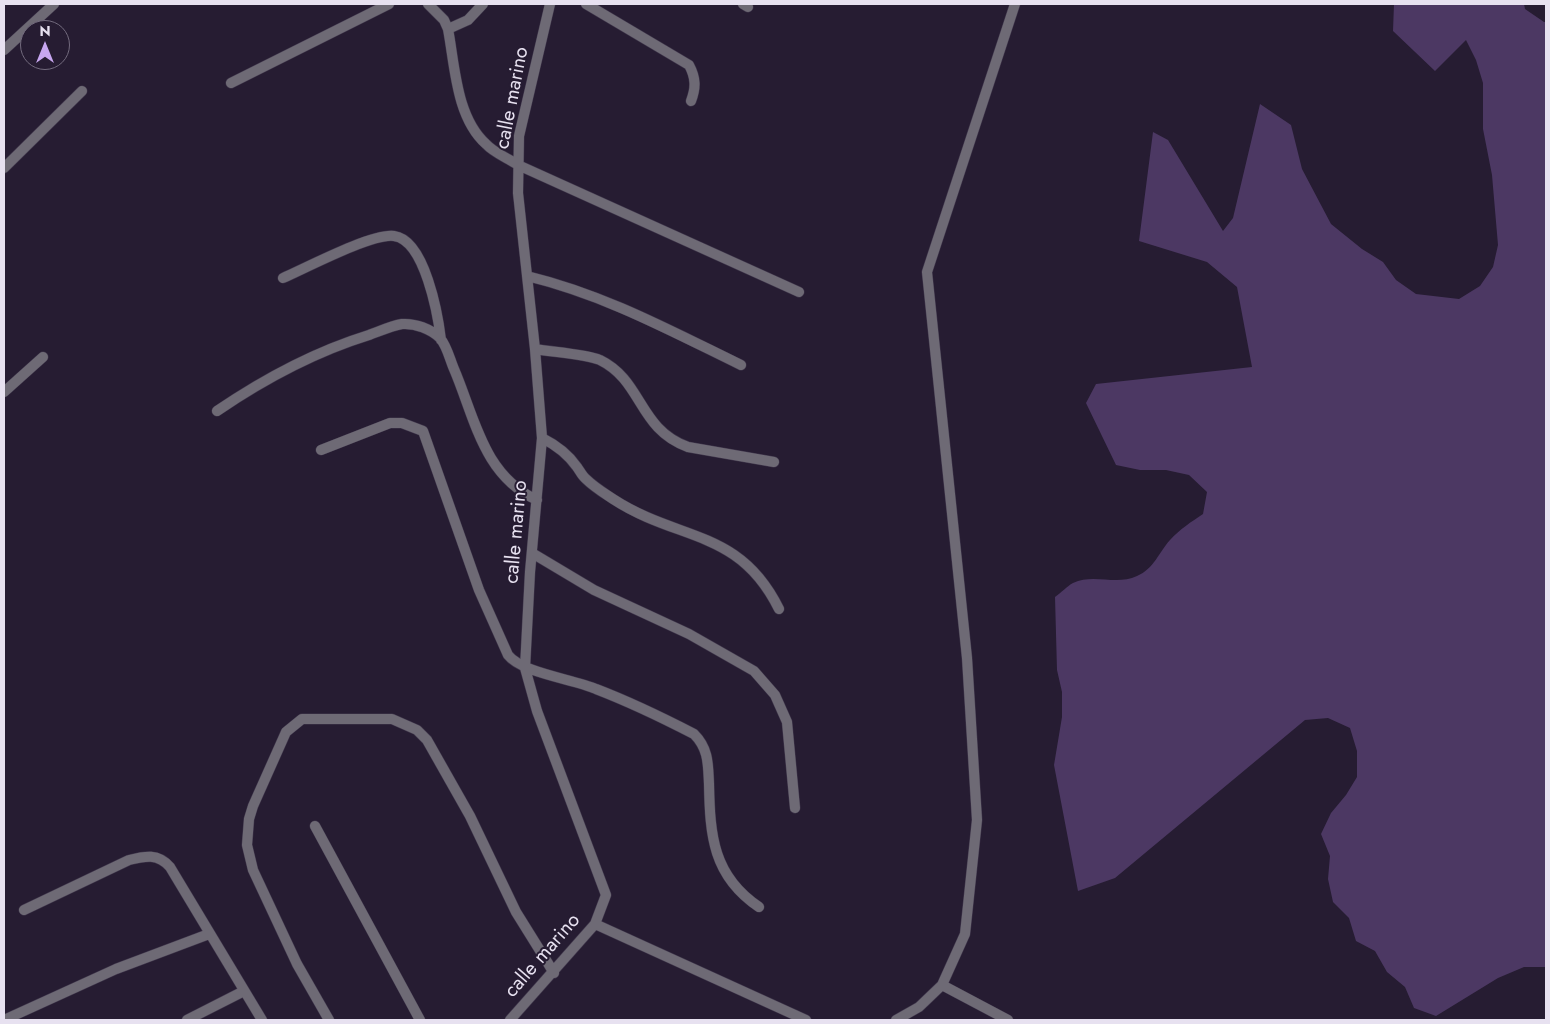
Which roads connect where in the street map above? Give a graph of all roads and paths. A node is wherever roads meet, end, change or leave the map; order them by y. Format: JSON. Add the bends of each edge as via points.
{"nodes":[{"id":1,"x":54,"y":4,"type":"edge"},
{"id":2,"x":389,"y":4,"type":"edge"},
{"id":3,"x":428,"y":4,"type":"edge"},
{"id":4,"x":483,"y":4,"type":"edge"},
{"id":5,"x":550,"y":4,"type":"edge"},
{"id":6,"x":586,"y":4,"type":"edge"},
{"id":7,"x":1015,"y":4,"type":"edge"},
{"id":8,"x":448,"y":29,"type":"junction"},
{"id":9,"x":4,"y":50,"type":"edge"},
{"id":10,"x":231,"y":83,"type":"dead end"},
{"id":11,"x":82,"y":91,"type":"dead end"},
{"id":12,"x":691,"y":101,"type":"dead end"},
{"id":13,"x":518,"y":165,"type":"junction"},
{"id":14,"x":4,"y":168,"type":"edge"},
{"id":15,"x":527,"y":276,"type":"junction"},
{"id":16,"x":283,"y":278,"type":"dead end"},
{"id":17,"x":799,"y":292,"type":"dead end"},
{"id":18,"x":442,"y":340,"type":"junction"},
{"id":19,"x":535,"y":349,"type":"junction"},
{"id":20,"x":44,"y":357,"type":"dead end"},
{"id":21,"x":741,"y":365,"type":"dead end"},
{"id":22,"x":4,"y":392,"type":"edge"},
{"id":23,"x":217,"y":411,"type":"dead end"},
{"id":24,"x":542,"y":438,"type":"junction"},
{"id":25,"x":321,"y":450,"type":"dead end"},
{"id":26,"x":774,"y":462,"type":"dead end"},
{"id":27,"x":537,"y":500,"type":"junction"},
{"id":28,"x":532,"y":553,"type":"junction"},
{"id":29,"x":779,"y":609,"type":"dead end"},
{"id":30,"x":525,"y":668,"type":"junction"},
{"id":31,"x":795,"y":808,"type":"dead end"},
{"id":32,"x":315,"y":826,"type":"dead end"},
{"id":33,"x":759,"y":907,"type":"dead end"},
{"id":34,"x":24,"y":910,"type":"dead end"},
{"id":35,"x":595,"y":924,"type":"junction"},
{"id":36,"x":209,"y":934,"type":"junction"},
{"id":37,"x":554,"y":973,"type":"junction"},
{"id":38,"x":942,"y":985,"type":"junction"},
{"id":39,"x":244,"y":991,"type":"junction"},
{"id":40,"x":4,"y":1020,"type":"edge"},
{"id":41,"x":187,"y":1020,"type":"edge"},
{"id":42,"x":262,"y":1020,"type":"edge"},
{"id":43,"x":329,"y":1020,"type":"edge"},
{"id":44,"x":420,"y":1020,"type":"edge"},
{"id":45,"x":510,"y":1020,"type":"edge"},
{"id":46,"x":806,"y":1020,"type":"edge"},
{"id":47,"x":896,"y":1020,"type":"edge"},
{"id":48,"x":1008,"y":1020,"type":"edge"}],
"edges":[{"from":1,"to":9,"type":"street"},
{"from":2,"to":10,"type":"street"},
{"from":3,"to":8,"type":"street"},
{"from":4,"to":8,"type":"street","via":[[468,20]]},
{"from":5,"to":13,"type":"street","name":"calle marino","via":[[519,136]]},
{"from":6,"to":12,"type":"street","via":[[689,65],[695,81]]},
{"from":7,"to":38,"type":"street","via":[[927,272],[967,658],[976,820],[965,934]]},
{"from":8,"to":13,"type":"street","via":[[461,96],[471,126],[487,146]]},
{"from":11,"to":14,"type":"street"},
{"from":13,"to":15,"type":"street","name":"calle marino"},
{"from":13,"to":17,"type":"street"},
{"from":15,"to":19,"type":"street","name":"calle marino"},
{"from":15,"to":21,"type":"street","via":[[584,291],[611,302]]},
{"from":16,"to":18,"type":"street","via":[[374,239],[395,236],[412,249],[425,272]]},
{"from":18,"to":23,"type":"street","via":[[412,324],[401,324],[337,346],[278,374]]},
{"from":18,"to":27,"type":"street","via":[[477,433],[490,457],[515,488]]},
{"from":19,"to":24,"type":"street","name":"calle marino"},
{"from":19,"to":26,"type":"street","via":[[598,360],[614,370],[632,389],[652,422],[676,443]]},
{"from":20,"to":22,"type":"street"},
{"from":24,"to":27,"type":"street","name":"calle marino"},
{"from":24,"to":29,"type":"street","via":[[569,456],[584,478],[614,500],[731,551],[760,576]]},
{"from":25,"to":30,"type":"street","via":[[390,424],[423,431],[479,590],[508,655]]},
{"from":27,"to":28,"type":"street","name":"calle marino"},
{"from":28,"to":30,"type":"street","name":"calle marino"},
{"from":28,"to":31,"type":"street","via":[[594,590],[689,634],[760,676],[776,695],[787,722]]},
{"from":30,"to":33,"type":"street","via":[[595,688],[685,729],[702,742],[708,758],[710,828],[714,847],[736,889]]},
{"from":30,"to":35,"type":"street","name":"calle marino","via":[[537,711],[606,895]]},
{"from":32,"to":44,"type":"street"},
{"from":34,"to":36,"type":"street","via":[[129,860],[147,855],[165,861],[170,867]]},
{"from":35,"to":37,"type":"street","name":"calle marino"},
{"from":35,"to":46,"type":"street"},
{"from":36,"to":39,"type":"street"},
{"from":36,"to":40,"type":"street","via":[[116,969]]},
{"from":37,"to":43,"type":"street","via":[[516,912],[470,816],[417,730],[392,719],[302,719],[286,732],[253,806],[248,845],[253,870],[297,964]]},
{"from":37,"to":45,"type":"street","name":"calle marino"},
{"from":38,"to":47,"type":"street","via":[[919,1007]]},
{"from":38,"to":48,"type":"street"},
{"from":39,"to":41,"type":"street"},
{"from":39,"to":42,"type":"street"}]}
